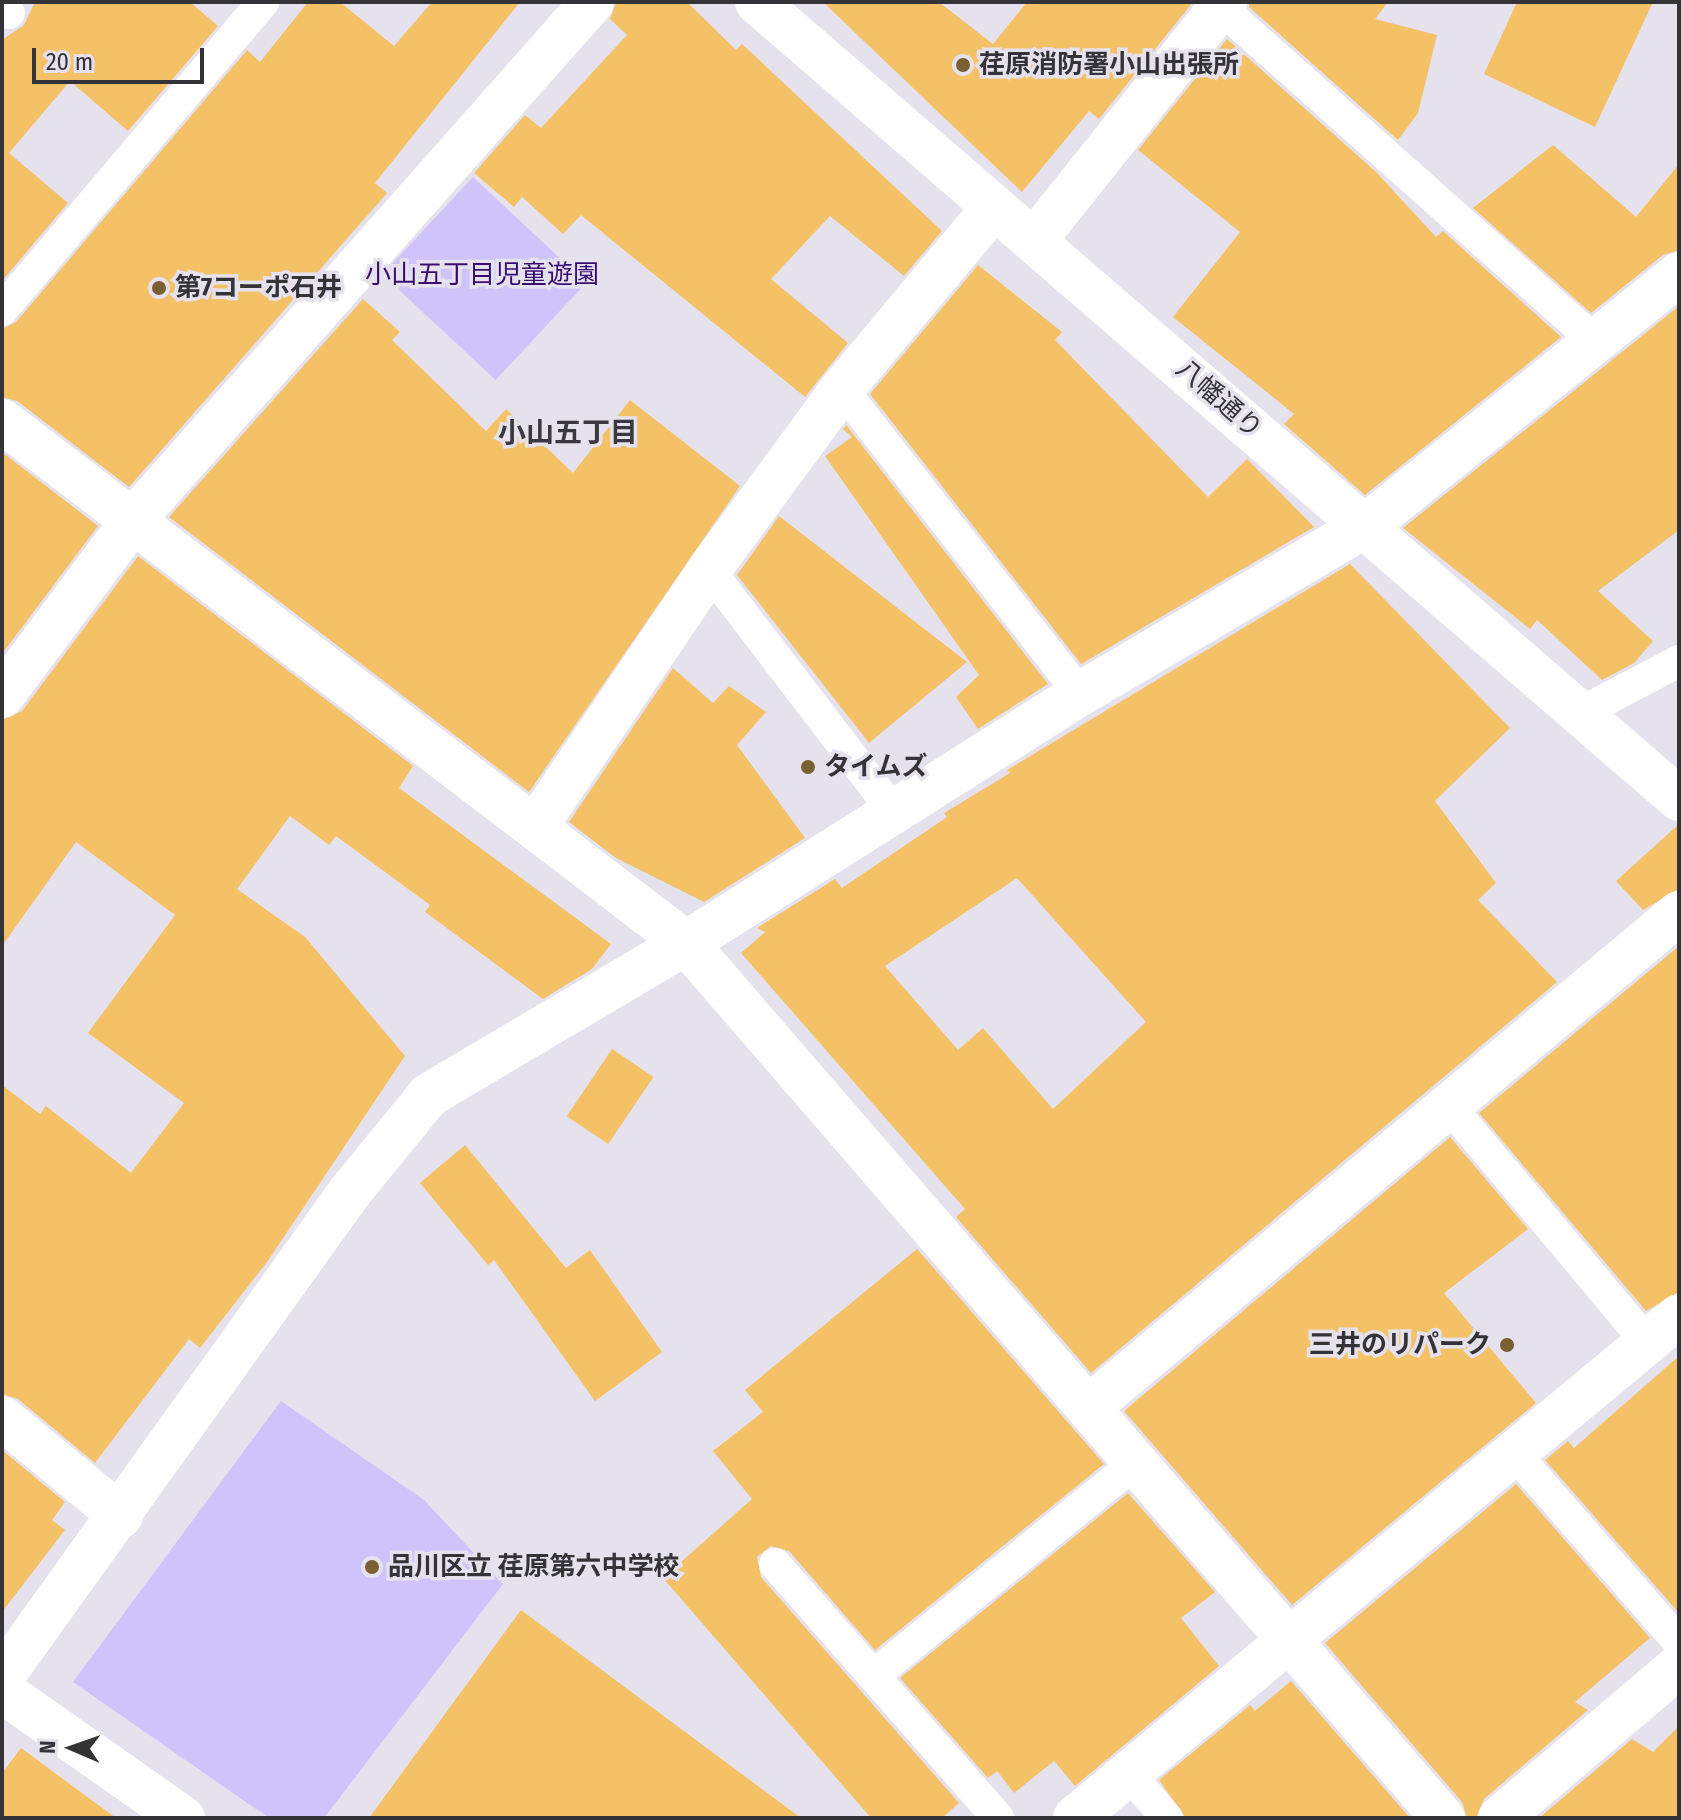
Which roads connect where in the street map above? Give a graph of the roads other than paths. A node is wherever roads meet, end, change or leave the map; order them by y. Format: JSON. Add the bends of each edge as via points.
{"nodes":[{"id":1,"x":263,"y":2,"type":"edge"},
{"id":2,"x":592,"y":2,"type":"edge"},
{"id":3,"x":757,"y":2,"type":"edge"},
{"id":4,"x":1222,"y":5,"type":"edge"},
{"id":5,"x":994,"y":207,"type":"junction"},
{"id":6,"x":1034,"y":241,"type":"junction"},
{"id":7,"x":1679,"y":274,"type":"edge"},
{"id":8,"x":2,"y":310,"type":"edge"},
{"id":9,"x":1592,"y":339,"type":"junction"},
{"id":10,"x":842,"y":389,"type":"junction"},
{"id":11,"x":2,"y":421,"type":"edge"},
{"id":12,"x":134,"y":519,"type":"junction"},
{"id":13,"x":1367,"y":525,"type":"junction"},
{"id":14,"x":709,"y":570,"type":"junction"},
{"id":15,"x":1679,"y":661,"type":"edge"},
{"id":16,"x":1080,"y":694,"type":"junction"},
{"id":17,"x":2,"y":696,"type":"edge"},
{"id":18,"x":1582,"y":712,"type":"junction"},
{"id":19,"x":1679,"y":799,"type":"edge"},
{"id":20,"x":892,"y":809,"type":"junction"},
{"id":21,"x":536,"y":826,"type":"junction"},
{"id":22,"x":1679,"y":913,"type":"edge"},
{"id":23,"x":686,"y":943,"type":"junction"},
{"id":24,"x":1449,"y":1106,"type":"junction"},
{"id":25,"x":1663,"y":1329,"type":"edge"},
{"id":26,"x":1089,"y":1407,"type":"junction"},
{"id":27,"x":2,"y":1418,"type":"edge"},
{"id":28,"x":1514,"y":1453,"type":"junction"},
{"id":29,"x":1136,"y":1462,"type":"junction"},
{"id":30,"x":121,"y":1516,"type":"junction"},
{"id":31,"x":775,"y":1564,"type":"dead end"},
{"id":32,"x":1289,"y":1639,"type":"junction"},
{"id":33,"x":1679,"y":1642,"type":"edge"},
{"id":34,"x":1679,"y":1666,"type":"edge"},
{"id":35,"x":873,"y":1676,"type":"junction"},
{"id":36,"x":2,"y":1677,"type":"edge"},
{"id":37,"x":2,"y":1691,"type":"edge"},
{"id":38,"x":1128,"y":1773,"type":"junction"},
{"id":39,"x":183,"y":1818,"type":"edge"},
{"id":40,"x":998,"y":1818,"type":"edge"},
{"id":41,"x":1075,"y":1818,"type":"edge"},
{"id":42,"x":1167,"y":1818,"type":"edge"},
{"id":43,"x":1443,"y":1818,"type":"edge"},
{"id":44,"x":1500,"y":1818,"type":"edge"}],
"edges":[{"from":1,"to":8,"type":"lane"},
{"from":2,"to":12,"type":"street"},
{"from":3,"to":5,"type":"street","name":"八幡通り"},
{"from":4,"to":6,"type":"street"},
{"from":4,"to":9,"type":"lane"},
{"from":5,"to":6,"type":"street","name":"八幡通り"},
{"from":5,"to":10,"type":"street"},
{"from":6,"to":13,"type":"street","name":"八幡通り"},
{"from":7,"to":9,"type":"street"},
{"from":9,"to":13,"type":"street"},
{"from":10,"to":14,"type":"street"},
{"from":10,"to":16,"type":"lane"},
{"from":11,"to":12,"type":"street"},
{"from":12,"to":17,"type":"street"},
{"from":12,"to":21,"type":"street"},
{"from":13,"to":16,"type":"street"},
{"from":13,"to":18,"type":"street","name":"八幡通り"},
{"from":14,"to":20,"type":"lane"},
{"from":14,"to":21,"type":"street"},
{"from":15,"to":18,"type":"lane"},
{"from":16,"to":20,"type":"street"},
{"from":18,"to":19,"type":"street","name":"八幡通り"},
{"from":20,"to":23,"type":"street"},
{"from":21,"to":23,"type":"street"},
{"from":22,"to":24,"type":"street"},
{"from":23,"to":26,"type":"street"},
{"from":23,"to":30,"type":"street","via":[[429,1095],[349,1193]]},
{"from":24,"to":25,"type":"lane"},
{"from":24,"to":26,"type":"street"},
{"from":25,"to":28,"type":"street"},
{"from":26,"to":29,"type":"street"},
{"from":27,"to":30,"type":"street"},
{"from":28,"to":32,"type":"street"},
{"from":28,"to":33,"type":"lane"},
{"from":29,"to":32,"type":"street"},
{"from":29,"to":35,"type":"lane"},
{"from":30,"to":36,"type":"street"},
{"from":31,"to":35,"type":"lane"},
{"from":32,"to":38,"type":"street"},
{"from":32,"to":43,"type":"street"},
{"from":34,"to":44,"type":"street"},
{"from":35,"to":40,"type":"lane"},
{"from":37,"to":39,"type":"street"},
{"from":38,"to":41,"type":"street"},
{"from":38,"to":42,"type":"lane"}]}
